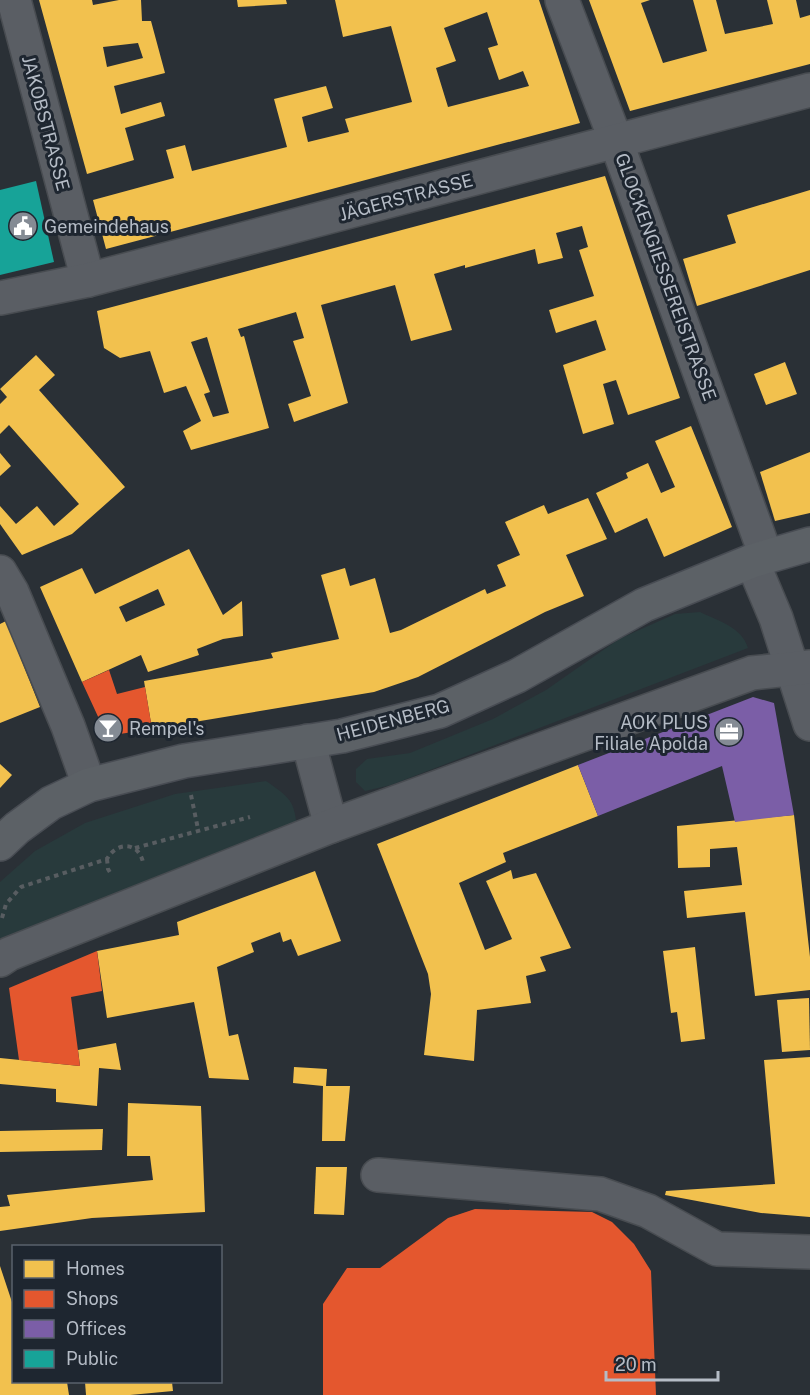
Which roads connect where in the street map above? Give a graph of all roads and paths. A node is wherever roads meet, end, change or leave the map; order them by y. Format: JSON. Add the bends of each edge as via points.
{"nodes":[{"id":1,"x":14,"y":0,"type":"edge"},
{"id":2,"x":562,"y":0,"type":"edge"},
{"id":3,"x":810,"y":90,"type":"edge"},
{"id":4,"x":616,"y":141,"type":"junction"},
{"id":5,"x":88,"y":280,"type":"junction"},
{"id":6,"x":0,"y":298,"type":"edge"},
{"id":7,"x":810,"y":544,"type":"edge"},
{"id":8,"x":759,"y":558,"type":"junction"},
{"id":9,"x":0,"y":572,"type":"edge"},
{"id":10,"x":802,"y":668,"type":"edge"},
{"id":11,"x":810,"y":724,"type":"edge"},
{"id":12,"x":308,"y":741,"type":"junction"},
{"id":13,"x":89,"y":785,"type":"junction"},
{"id":14,"x":255,"y":815,"type":"dead end"},
{"id":15,"x":331,"y":826,"type":"junction"},
{"id":16,"x":0,"y":844,"type":"edge"},
{"id":17,"x":135,"y":848,"type":"junction"},
{"id":18,"x":107,"y":859,"type":"junction"},
{"id":19,"x":143,"y":864,"type":"dead end"},
{"id":20,"x":114,"y":878,"type":"dead end"},
{"id":21,"x":4,"y":957,"type":"edge"},
{"id":22,"x":378,"y":1175,"type":"dead end"},
{"id":23,"x":810,"y":1252,"type":"edge"}],
"edges":[{"from":1,"to":5,"type":"street","name":"JAKOBSTRASSE"},
{"from":2,"to":4,"type":"street","name":"GLOCKENGIESSEREISTRASSE"},
{"from":3,"to":4,"type":"street","name":"JÄGERSTRASSE"},
{"from":4,"to":5,"type":"street","name":"JÄGERSTRASSE"},
{"from":4,"to":8,"type":"street","name":"GLOCKENGIESSEREISTRASSE"},
{"from":5,"to":6,"type":"street","name":"JÄGERSTRASSE"},
{"from":7,"to":8,"type":"main road","name":"HEIDENBERG"},
{"from":8,"to":10,"type":"street","name":"GLOCKENGIESSEREISTRASSE","via":[[776,618]]},
{"from":8,"to":12,"type":"main road","name":"HEIDENBERG","via":[[644,605],[517,676],[440,711]]},
{"from":9,"to":13,"type":"street","via":[[12,591]]},
{"from":10,"to":11,"type":"street","name":"GLOCKENGIESSEREISTRASSE"},
{"from":10,"to":15,"type":"street","via":[[752,673]]},
{"from":12,"to":13,"type":"main road","name":"HEIDENBERG","via":[[184,761]]},
{"from":12,"to":15,"type":"street"},
{"from":13,"to":16,"type":"main road","name":"HEIDENBERG","via":[[51,803]]},
{"from":14,"to":17,"type":"path"},
{"from":15,"to":21,"type":"street"},
{"from":17,"to":18,"type":"path","via":[[118,846]]},
{"from":17,"to":19,"type":"path"},
{"from":18,"to":20,"type":"path"},
{"from":18,"to":21,"type":"path","via":[[21,887],[6,904],[2,920]]},
{"from":22,"to":23,"type":"street","via":[[600,1194],[648,1211],[717,1249]]}]}
